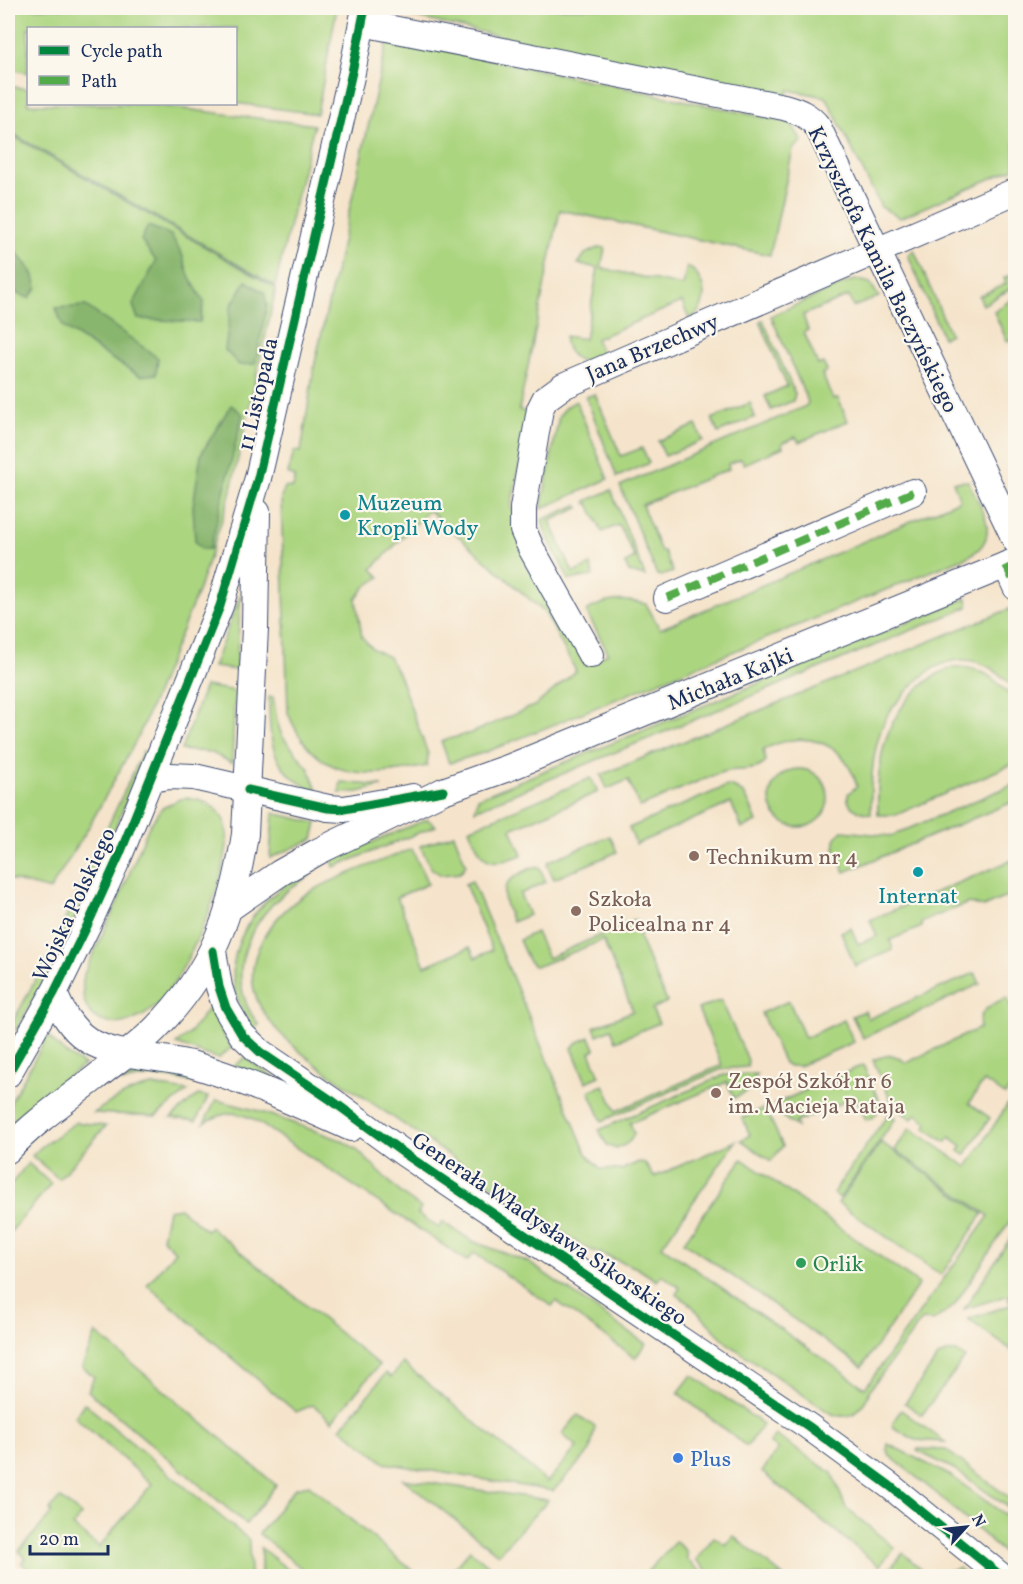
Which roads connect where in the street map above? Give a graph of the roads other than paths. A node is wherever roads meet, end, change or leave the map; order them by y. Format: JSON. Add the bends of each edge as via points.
{"nodes":[{"id":1,"x":364,"y":15,"type":"edge"},
{"id":2,"x":1016,"y":191,"type":"edge"},
{"id":3,"x":876,"y":250,"type":"junction"},
{"id":4,"x":258,"y":478,"type":"junction"},
{"id":5,"x":913,"y":492,"type":"dead end"},
{"id":6,"x":1016,"y":542,"type":"edge"},
{"id":7,"x":1012,"y":571,"type":"edge"},
{"id":8,"x":667,"y":598,"type":"dead end"},
{"id":9,"x":591,"y":655,"type":"dead end"},
{"id":10,"x":151,"y":779,"type":"junction"},
{"id":11,"x":248,"y":790,"type":"junction"},
{"id":12,"x":443,"y":791,"type":"junction"},
{"id":13,"x":228,"y":909,"type":"junction"},
{"id":14,"x":213,"y":951,"type":"junction"},
{"id":15,"x":54,"y":993,"type":"junction"},
{"id":16,"x":126,"y":1053,"type":"junction"},
{"id":17,"x":8,"y":1074,"type":"edge"},
{"id":18,"x":8,"y":1150,"type":"edge"},
{"id":19,"x":405,"y":1154,"type":"junction"},
{"id":20,"x":911,"y":1504,"type":"junction"},
{"id":21,"x":980,"y":1576,"type":"edge"},
{"id":22,"x":1001,"y":1576,"type":"edge"}],
"edges":[{"from":1,"to":3,"type":"street","name":"Krzysztofa Kamila Baczyńskiego","via":[[796,110],[818,127]]},
{"from":1,"to":4,"type":"street","name":"11 Listopada"},
{"from":2,"to":3,"type":"street","name":"Jana Brzechwy"},
{"from":3,"to":6,"type":"street","name":"Krzysztofa Kamila Baczyńskiego"},
{"from":3,"to":9,"type":"street","name":"Jana Brzechwy","via":[[563,386],[545,399],[523,508],[523,530]]},
{"from":4,"to":10,"type":"street","name":"11 Listopada","via":[[220,606]]},
{"from":4,"to":11,"type":"street","name":"11 Listopada"},
{"from":5,"to":8,"type":"street"},
{"from":7,"to":12,"type":"street","name":"Michała Kajki"},
{"from":10,"to":11,"type":"street","name":"Michała Kajki","via":[[194,777]]},
{"from":10,"to":15,"type":"street","name":"Wojska Polskiego"},
{"from":11,"to":12,"type":"street","name":"Michała Kajki","via":[[344,809]]},
{"from":11,"to":13,"type":"street","via":[[242,857]]},
{"from":12,"to":13,"type":"street","name":"Michała Kajki","via":[[319,851]]},
{"from":13,"to":14,"type":"street"},
{"from":14,"to":16,"type":"street","via":[[178,1005]]},
{"from":14,"to":19,"type":"street","name":"Generała Władysława Sikorskiego","via":[[226,1008],[250,1044]]},
{"from":15,"to":16,"type":"street","name":"Generała Władysława Sikorskiego","via":[[76,1031],[103,1048]]},
{"from":15,"to":17,"type":"street","name":"Wojska Polskiego"},
{"from":16,"to":18,"type":"street","via":[[48,1113]]},
{"from":16,"to":19,"type":"street","name":"Generała Władysława Sikorskiego","via":[[219,1073],[308,1108]]},
{"from":19,"to":20,"type":"street","name":"Generała Władysława Sikorskiego","via":[[808,1426]]},
{"from":20,"to":21,"type":"street","name":"Generała Władysława Sikorskiego"},
{"from":20,"to":22,"type":"street","name":"Generała Władysława Sikorskiego"}]}
